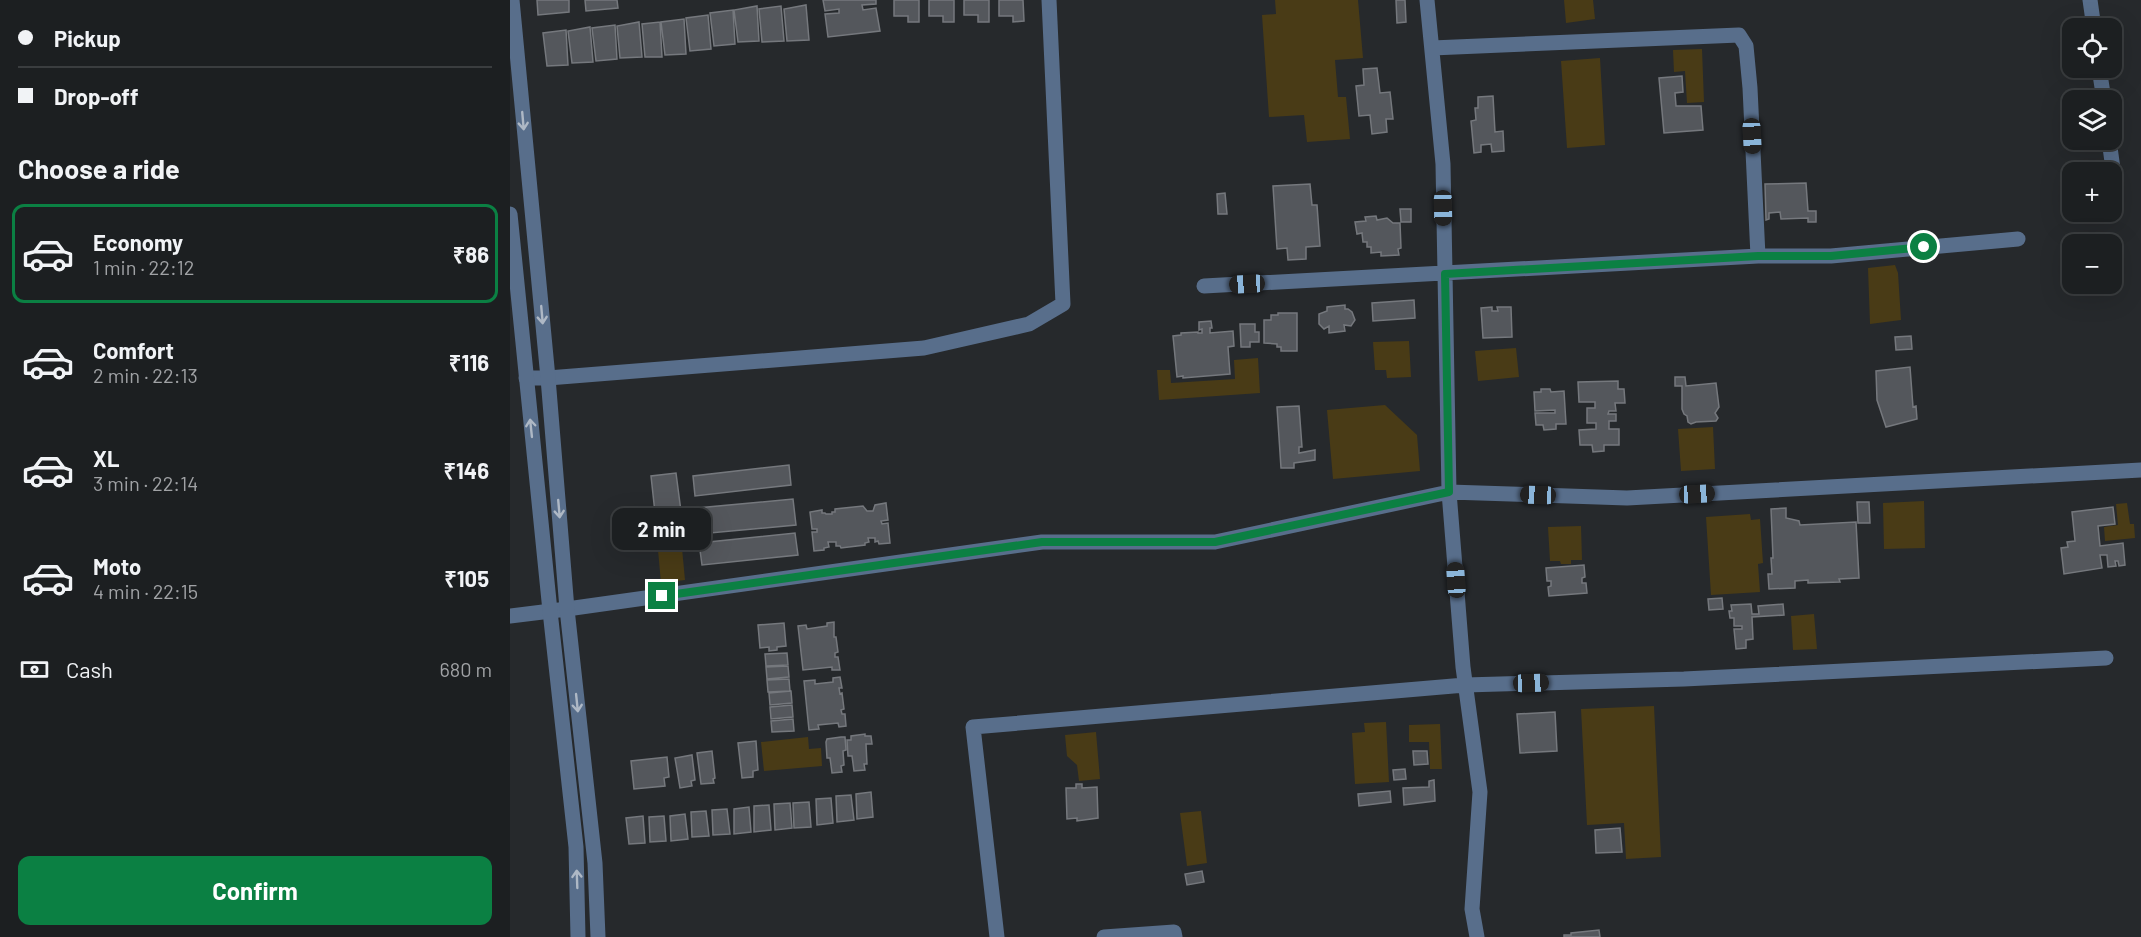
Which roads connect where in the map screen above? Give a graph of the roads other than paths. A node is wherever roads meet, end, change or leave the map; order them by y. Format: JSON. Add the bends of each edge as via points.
{"nodes":[{"id":1,"x":512,"y":0,"type":"edge"},
{"id":2,"x":1049,"y":0,"type":"edge"},
{"id":3,"x":1427,"y":0,"type":"edge"},
{"id":4,"x":2090,"y":0,"type":"edge"},
{"id":5,"x":2093,"y":18,"type":"edge"},
{"id":6,"x":1432,"y":48,"type":"junction"},
{"id":7,"x":510,"y":214,"type":"edge"},
{"id":8,"x":2018,"y":238,"type":"dead end"},
{"id":9,"x":1758,"y":256,"type":"junction"},
{"id":10,"x":1445,"y":274,"type":"junction"},
{"id":11,"x":1204,"y":286,"type":"dead end"},
{"id":12,"x":526,"y":378,"type":"junction"},
{"id":13,"x":548,"y":378,"type":"junction"},
{"id":14,"x":2141,"y":470,"type":"edge"},
{"id":15,"x":1449,"y":492,"type":"junction"},
{"id":16,"x":567,"y":609,"type":"junction"},
{"id":17,"x":550,"y":611,"type":"junction"},
{"id":18,"x":510,"y":616,"type":"edge"},
{"id":19,"x":2106,"y":658,"type":"dead end"},
{"id":20,"x":1465,"y":685,"type":"junction"},
{"id":21,"x":578,"y":937,"type":"edge"},
{"id":22,"x":598,"y":937,"type":"edge"},
{"id":23,"x":997,"y":937,"type":"edge"},
{"id":24,"x":1104,"y":937,"type":"edge"},
{"id":25,"x":1175,"y":937,"type":"edge"},
{"id":26,"x":1477,"y":937,"type":"edge"}],
"edges":[{"from":1,"to":13,"type":"street","one_way":true},
{"from":2,"to":13,"type":"street","via":[[1063,304],[1029,324],[924,348]]},
{"from":3,"to":6,"type":"street"},
{"from":4,"to":5,"type":"street"},
{"from":6,"to":9,"type":"street","via":[[1739,35],[1746,46],[1750,88]]},
{"from":6,"to":10,"type":"street","via":[[1443,164]]},
{"from":7,"to":12,"type":"street"},
{"from":8,"to":9,"type":"street","via":[[1831,256]]},
{"from":9,"to":10,"type":"street"},
{"from":10,"to":11,"type":"street"},
{"from":10,"to":15,"type":"street"},
{"from":12,"to":13,"type":"street"},
{"from":17,"to":12,"type":"street","one_way":true},
{"from":13,"to":16,"type":"street","one_way":true},
{"from":14,"to":15,"type":"street","via":[[1627,498]]},
{"from":15,"to":16,"type":"street","via":[[1215,542],[1042,542]]},
{"from":15,"to":20,"type":"street"},
{"from":16,"to":17,"type":"street"},
{"from":16,"to":22,"type":"street","one_way":true,"via":[[595,862]]},
{"from":17,"to":18,"type":"street"},
{"from":21,"to":17,"type":"street","one_way":true,"via":[[576,847]]},
{"from":19,"to":20,"type":"street","via":[[1684,679]]},
{"from":20,"to":23,"type":"street","via":[[973,727]]},
{"from":20,"to":26,"type":"street","via":[[1480,792],[1472,909]]},
{"from":24,"to":25,"type":"street","via":[[1174,932]]}]}
